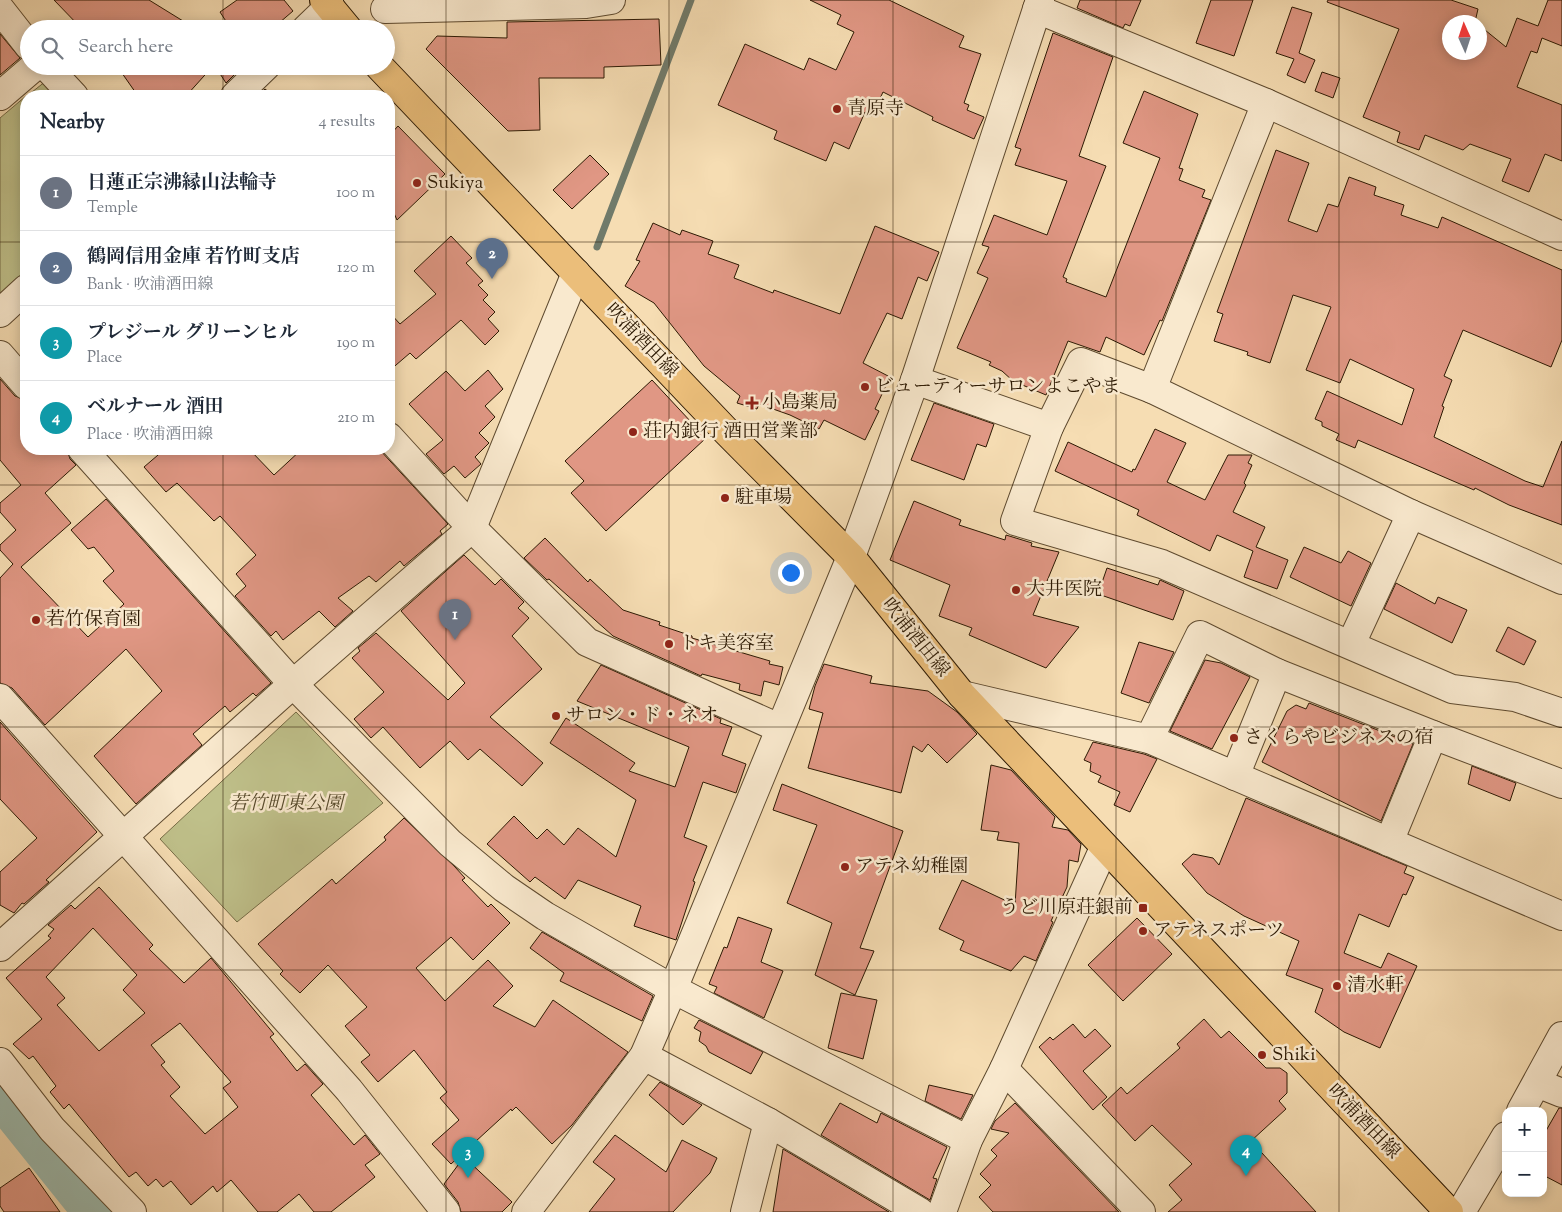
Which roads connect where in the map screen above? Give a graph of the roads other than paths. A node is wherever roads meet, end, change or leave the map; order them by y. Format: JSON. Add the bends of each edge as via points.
{"nodes":[{"id":1,"x":594,"y":1,"type":"edge"},
{"id":2,"x":327,"y":3,"type":"edge"},
{"id":3,"x":1039,"y":4,"type":"edge"},
{"id":4,"x":0,"y":9,"type":"edge"},
{"id":5,"x":385,"y":13,"type":"edge"},
{"id":6,"x":313,"y":20,"type":"edge"},
{"id":7,"x":341,"y":20,"type":"edge"},
{"id":8,"x":20,"y":35,"type":"edge"},
{"id":9,"x":24,"y":75,"type":"edge"},
{"id":10,"x":54,"y":75,"type":"edge"},
{"id":11,"x":257,"y":75,"type":"edge"},
{"id":12,"x":388,"y":75,"type":"edge"},
{"id":13,"x":68,"y":90,"type":"edge"},
{"id":14,"x":241,"y":90,"type":"edge"},
{"id":15,"x":0,"y":96,"type":"edge"},
{"id":16,"x":1266,"y":103,"type":"junction"},
{"id":17,"x":1562,"y":236,"type":"edge"},
{"id":18,"x":576,"y":273,"type":"junction"},
{"id":19,"x":20,"y":295,"type":"edge"},
{"id":20,"x":0,"y":313,"type":"edge"},
{"id":21,"x":0,"y":355,"type":"edge"},
{"id":22,"x":20,"y":378,"type":"edge"},
{"id":23,"x":915,"y":380,"type":"junction"},
{"id":24,"x":1152,"y":389,"type":"junction"},
{"id":25,"x":1049,"y":427,"type":"junction"},
{"id":26,"x":395,"y":444,"type":"edge"},
{"id":27,"x":87,"y":455,"type":"edge"},
{"id":28,"x":1411,"y":514,"type":"junction"},
{"id":29,"x":472,"y":528,"type":"junction"},
{"id":30,"x":851,"y":557,"type":"junction"},
{"id":31,"x":1562,"y":580,"type":"edge"},
{"id":32,"x":1351,"y":644,"type":"junction"},
{"id":33,"x":1277,"y":673,"type":"junction"},
{"id":34,"x":293,"y":684,"type":"junction"},
{"id":35,"x":962,"y":695,"type":"junction"},
{"id":36,"x":0,"y":698,"type":"edge"},
{"id":37,"x":1562,"y":713,"type":"edge"},
{"id":38,"x":779,"y":728,"type":"junction"},
{"id":39,"x":1433,"y":735,"type":"junction"},
{"id":40,"x":1149,"y":739,"type":"junction"},
{"id":41,"x":1235,"y":776,"type":"junction"},
{"id":42,"x":1562,"y":784,"type":"edge"},
{"id":43,"x":123,"y":836,"type":"junction"},
{"id":44,"x":1389,"y":842,"type":"junction"},
{"id":45,"x":1104,"y":848,"type":"junction"},
{"id":46,"x":1562,"y":916,"type":"edge"},
{"id":47,"x":0,"y":947,"type":"edge"},
{"id":48,"x":673,"y":989,"type":"junction"},
{"id":49,"x":1562,"y":1036,"type":"edge"},
{"id":50,"x":644,"y":1056,"type":"junction"},
{"id":51,"x":0,"y":1062,"type":"edge"},
{"id":52,"x":1004,"y":1069,"type":"junction"},
{"id":53,"x":1537,"y":1083,"type":"junction"},
{"id":54,"x":1562,"y":1093,"type":"edge"},
{"id":55,"x":1523,"y":1107,"type":"edge"},
{"id":56,"x":768,"y":1122,"type":"junction"},
{"id":57,"x":968,"y":1140,"type":"junction"},
{"id":58,"x":1502,"y":1143,"type":"edge"},
{"id":59,"x":132,"y":1212,"type":"edge"},
{"id":60,"x":446,"y":1212,"type":"edge"},
{"id":61,"x":526,"y":1212,"type":"edge"},
{"id":62,"x":744,"y":1212,"type":"edge"},
{"id":63,"x":920,"y":1212,"type":"edge"},
{"id":64,"x":942,"y":1212,"type":"edge"},
{"id":65,"x":1141,"y":1212,"type":"edge"},
{"id":66,"x":1449,"y":1212,"type":"edge"},
{"id":67,"x":1461,"y":1212,"type":"edge"}],
"edges":[{"from":1,"to":5,"type":"street"},
{"from":2,"to":6,"type":"street"},
{"from":2,"to":7,"type":"main road"},
{"from":3,"to":16,"type":"street"},
{"from":3,"to":23,"type":"street"},
{"from":4,"to":8,"type":"street"},
{"from":9,"to":15,"type":"street"},
{"from":10,"to":13,"type":"street"},
{"from":11,"to":14,"type":"street"},
{"from":12,"to":18,"type":"main road","name":"吹浦酒田線"},
{"from":16,"to":17,"type":"street"},
{"from":16,"to":24,"type":"street"},
{"from":18,"to":29,"type":"street"},
{"from":18,"to":30,"type":"main road","name":"吹浦酒田線"},
{"from":19,"to":20,"type":"street"},
{"from":21,"to":22,"type":"street"},
{"from":23,"to":25,"type":"street"},
{"from":23,"to":30,"type":"street"},
{"from":24,"to":25,"type":"street","via":[[1081,362]]},
{"from":24,"to":28,"type":"street"},
{"from":25,"to":32,"type":"street","via":[[1015,521],[1162,564]]},
{"from":26,"to":29,"type":"street"},
{"from":27,"to":34,"type":"street"},
{"from":28,"to":31,"type":"street"},
{"from":28,"to":32,"type":"street"},
{"from":29,"to":34,"type":"street"},
{"from":29,"to":38,"type":"street","via":[[587,642]]},
{"from":30,"to":35,"type":"main road","name":"吹浦酒田線"},
{"from":30,"to":38,"type":"street"},
{"from":32,"to":37,"type":"street","via":[[1452,689],[1515,696]]},
{"from":33,"to":39,"type":"street"},
{"from":33,"to":40,"type":"street","via":[[1200,634]]},
{"from":33,"to":41,"type":"street"},
{"from":34,"to":43,"type":"street"},
{"from":34,"to":48,"type":"street","via":[[450,843],[504,888],[545,916]]},
{"from":35,"to":40,"type":"street"},
{"from":35,"to":45,"type":"main road","name":"吹浦酒田線"},
{"from":36,"to":43,"type":"street"},
{"from":38,"to":48,"type":"street"},
{"from":39,"to":42,"type":"street"},
{"from":39,"to":44,"type":"street"},
{"from":40,"to":41,"type":"street"},
{"from":41,"to":44,"type":"street"},
{"from":43,"to":47,"type":"street"},
{"from":43,"to":60,"type":"street","via":[[349,1090]]},
{"from":44,"to":46,"type":"street"},
{"from":45,"to":52,"type":"street"},
{"from":45,"to":66,"type":"main road","name":"吹浦酒田線"},
{"from":48,"to":50,"type":"street"},
{"from":48,"to":57,"type":"street"},
{"from":49,"to":53,"type":"street"},
{"from":50,"to":56,"type":"street"},
{"from":50,"to":61,"type":"street"},
{"from":51,"to":59,"type":"street","via":[[52,1129]]},
{"from":52,"to":57,"type":"street"},
{"from":52,"to":65,"type":"street"},
{"from":53,"to":54,"type":"street"},
{"from":53,"to":55,"type":"street"},
{"from":56,"to":62,"type":"street"},
{"from":56,"to":63,"type":"street"},
{"from":57,"to":64,"type":"street"},
{"from":58,"to":67,"type":"street"}]}
